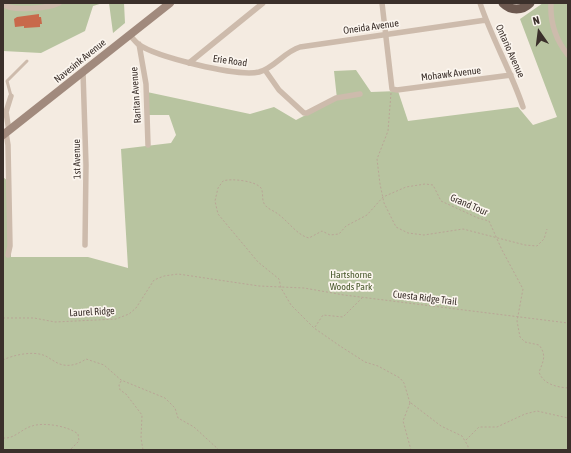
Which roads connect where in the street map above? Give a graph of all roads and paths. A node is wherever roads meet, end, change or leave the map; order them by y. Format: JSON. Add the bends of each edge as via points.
{"nodes":[{"id":1,"x":59,"y":3,"type":"edge"},
{"id":2,"x":170,"y":3,"type":"edge"},
{"id":3,"x":263,"y":3,"type":"edge"},
{"id":4,"x":382,"y":3,"type":"edge"},
{"id":5,"x":480,"y":3,"type":"edge"},
{"id":6,"x":503,"y":3,"type":"edge"},
{"id":7,"x":530,"y":3,"type":"edge"},
{"id":8,"x":551,"y":3,"type":"edge"},
{"id":9,"x":3,"y":4,"type":"edge"},
{"id":10,"x":49,"y":4,"type":"edge"},
{"id":11,"x":486,"y":20,"type":"junction"},
{"id":12,"x":130,"y":35,"type":"junction"},
{"id":13,"x":386,"y":35,"type":"junction"},
{"id":14,"x":139,"y":44,"type":"junction"},
{"id":15,"x":568,"y":55,"type":"edge"},
{"id":16,"x":27,"y":61,"type":"dead end"},
{"id":17,"x":189,"y":63,"type":"junction"},
{"id":18,"x":265,"y":70,"type":"junction"},
{"id":19,"x":83,"y":72,"type":"junction"},
{"id":20,"x":512,"y":75,"type":"junction"},
{"id":21,"x":392,"y":89,"type":"junction"},
{"id":22,"x":360,"y":94,"type":"dead end"},
{"id":23,"x":11,"y":96,"type":"joint"},
{"id":24,"x":523,"y":106,"type":"dead end"},
{"id":25,"x":6,"y":133,"type":"edge"},
{"id":26,"x":148,"y":145,"type":"dead end"},
{"id":27,"x":383,"y":197,"type":"junction"},
{"id":28,"x":547,"y":229,"type":"dead end"},
{"id":29,"x":496,"y":237,"type":"junction"},
{"id":30,"x":85,"y":245,"type":"dead end"},
{"id":31,"x":8,"y":255,"type":"dead end"},
{"id":32,"x":281,"y":288,"type":"junction"},
{"id":33,"x":363,"y":297,"type":"junction"},
{"id":34,"x":518,"y":316,"type":"junction"},
{"id":35,"x":3,"y":318,"type":"edge"},
{"id":36,"x":568,"y":323,"type":"edge"},
{"id":37,"x":314,"y":328,"type":"junction"},
{"id":38,"x":3,"y":360,"type":"edge"},
{"id":39,"x":121,"y":380,"type":"junction"},
{"id":40,"x":568,"y":388,"type":"edge"},
{"id":41,"x":410,"y":403,"type":"junction"},
{"id":42,"x":568,"y":418,"type":"edge"},
{"id":43,"x":3,"y":438,"type":"edge"},
{"id":44,"x":466,"y":440,"type":"junction"},
{"id":45,"x":70,"y":450,"type":"edge"},
{"id":46,"x":143,"y":450,"type":"edge"},
{"id":47,"x":219,"y":450,"type":"edge"},
{"id":48,"x":411,"y":450,"type":"edge"},
{"id":49,"x":468,"y":450,"type":"edge"}],
"edges":[{"from":1,"to":10,"type":"street"},
{"from":2,"to":12,"type":"main road","name":"Navesink Avenue"},
{"from":3,"to":17,"type":"street"},
{"from":4,"to":13,"type":"street"},
{"from":5,"to":11,"type":"street","name":"Ontario Avenue"},
{"from":6,"to":7,"type":"highway","via":[[516,9],[524,8]]},
{"from":8,"to":15,"type":"street","via":[[551,20],[555,34]]},
{"from":9,"to":10,"type":"street","via":[[14,8]]},
{"from":11,"to":13,"type":"street","name":"Oneida Avenue"},
{"from":11,"to":20,"type":"street","name":"Ontario Avenue"},
{"from":12,"to":14,"type":"street","name":"Erie Road"},
{"from":12,"to":19,"type":"main road","name":"Navesink Avenue"},
{"from":13,"to":18,"type":"street","name":"Oneida Avenue","via":[[300,47],[288,52]]},
{"from":13,"to":21,"type":"street"},
{"from":14,"to":17,"type":"street","name":"Erie Road"},
{"from":14,"to":26,"type":"street","name":"Raritan Avenue","via":[[146,84]]},
{"from":16,"to":23,"type":"lane","via":[[7,80]]},
{"from":17,"to":18,"type":"street","name":"Erie Road","via":[[228,71],[253,73]]},
{"from":18,"to":22,"type":"street","via":[[279,90],[304,113],[336,98]]},
{"from":19,"to":25,"type":"main road","name":"Navesink Avenue"},
{"from":19,"to":30,"type":"street","name":"1st Avenue"},
{"from":20,"to":21,"type":"street","name":"Mohawk Avenue"},
{"from":20,"to":24,"type":"street","name":"Ontario Avenue"},
{"from":21,"to":27,"type":"path","via":[[388,131],[377,159]]},
{"from":23,"to":25,"type":"street","via":[[6,112]]},
{"from":25,"to":31,"type":"street","via":[[10,188]]},
{"from":27,"to":29,"type":"path","via":[[396,227],[408,233],[424,235],[463,229]]},
{"from":27,"to":29,"type":"path","name":"Grand Tour","via":[[403,188],[431,185],[443,202],[488,220]]},
{"from":27,"to":32,"type":"path","name":"Grand Tour","via":[[367,215],[346,226],[339,234],[330,235],[322,231],[309,238],[266,207],[259,185],[229,180],[220,184],[215,201],[221,220],[229,226],[258,262],[279,279]]},
{"from":28,"to":29,"type":"path","via":[[544,240],[537,246]]},
{"from":29,"to":34,"type":"path","name":"Grand Tour","via":[[523,289]]},
{"from":32,"to":33,"type":"path","name":"Cuesta Ridge Trail","via":[[304,288]]},
{"from":32,"to":35,"type":"path","name":"Laurel Ridge","via":[[178,274],[154,280],[136,308],[116,319],[55,322],[34,318]]},
{"from":32,"to":37,"type":"path","via":[[291,305]]},
{"from":33,"to":34,"type":"path","name":"Cuesta Ridge Trail"},
{"from":33,"to":37,"type":"path","via":[[345,316],[323,316]]},
{"from":34,"to":36,"type":"path","name":"Cuesta Ridge Trail"},
{"from":34,"to":40,"type":"path","name":"Grand Tour","via":[[520,337],[525,342],[539,345],[543,351],[544,361],[540,376],[555,387]]},
{"from":37,"to":41,"type":"path","via":[[365,362],[400,378]]},
{"from":38,"to":39,"type":"path","via":[[33,354],[44,355],[64,365],[76,365],[88,360],[106,366]]},
{"from":39,"to":46,"type":"path","via":[[120,390],[142,414]]},
{"from":39,"to":47,"type":"path","via":[[165,398],[174,406],[180,420],[194,427]]},
{"from":41,"to":44,"type":"path","via":[[430,419]]},
{"from":41,"to":48,"type":"path","via":[[403,421]]},
{"from":42,"to":44,"type":"path","via":[[549,412],[531,412],[497,427],[479,428]]},
{"from":43,"to":45,"type":"path","via":[[10,438],[32,426],[46,425],[74,430],[79,441]]},
{"from":44,"to":49,"type":"path"}]}
